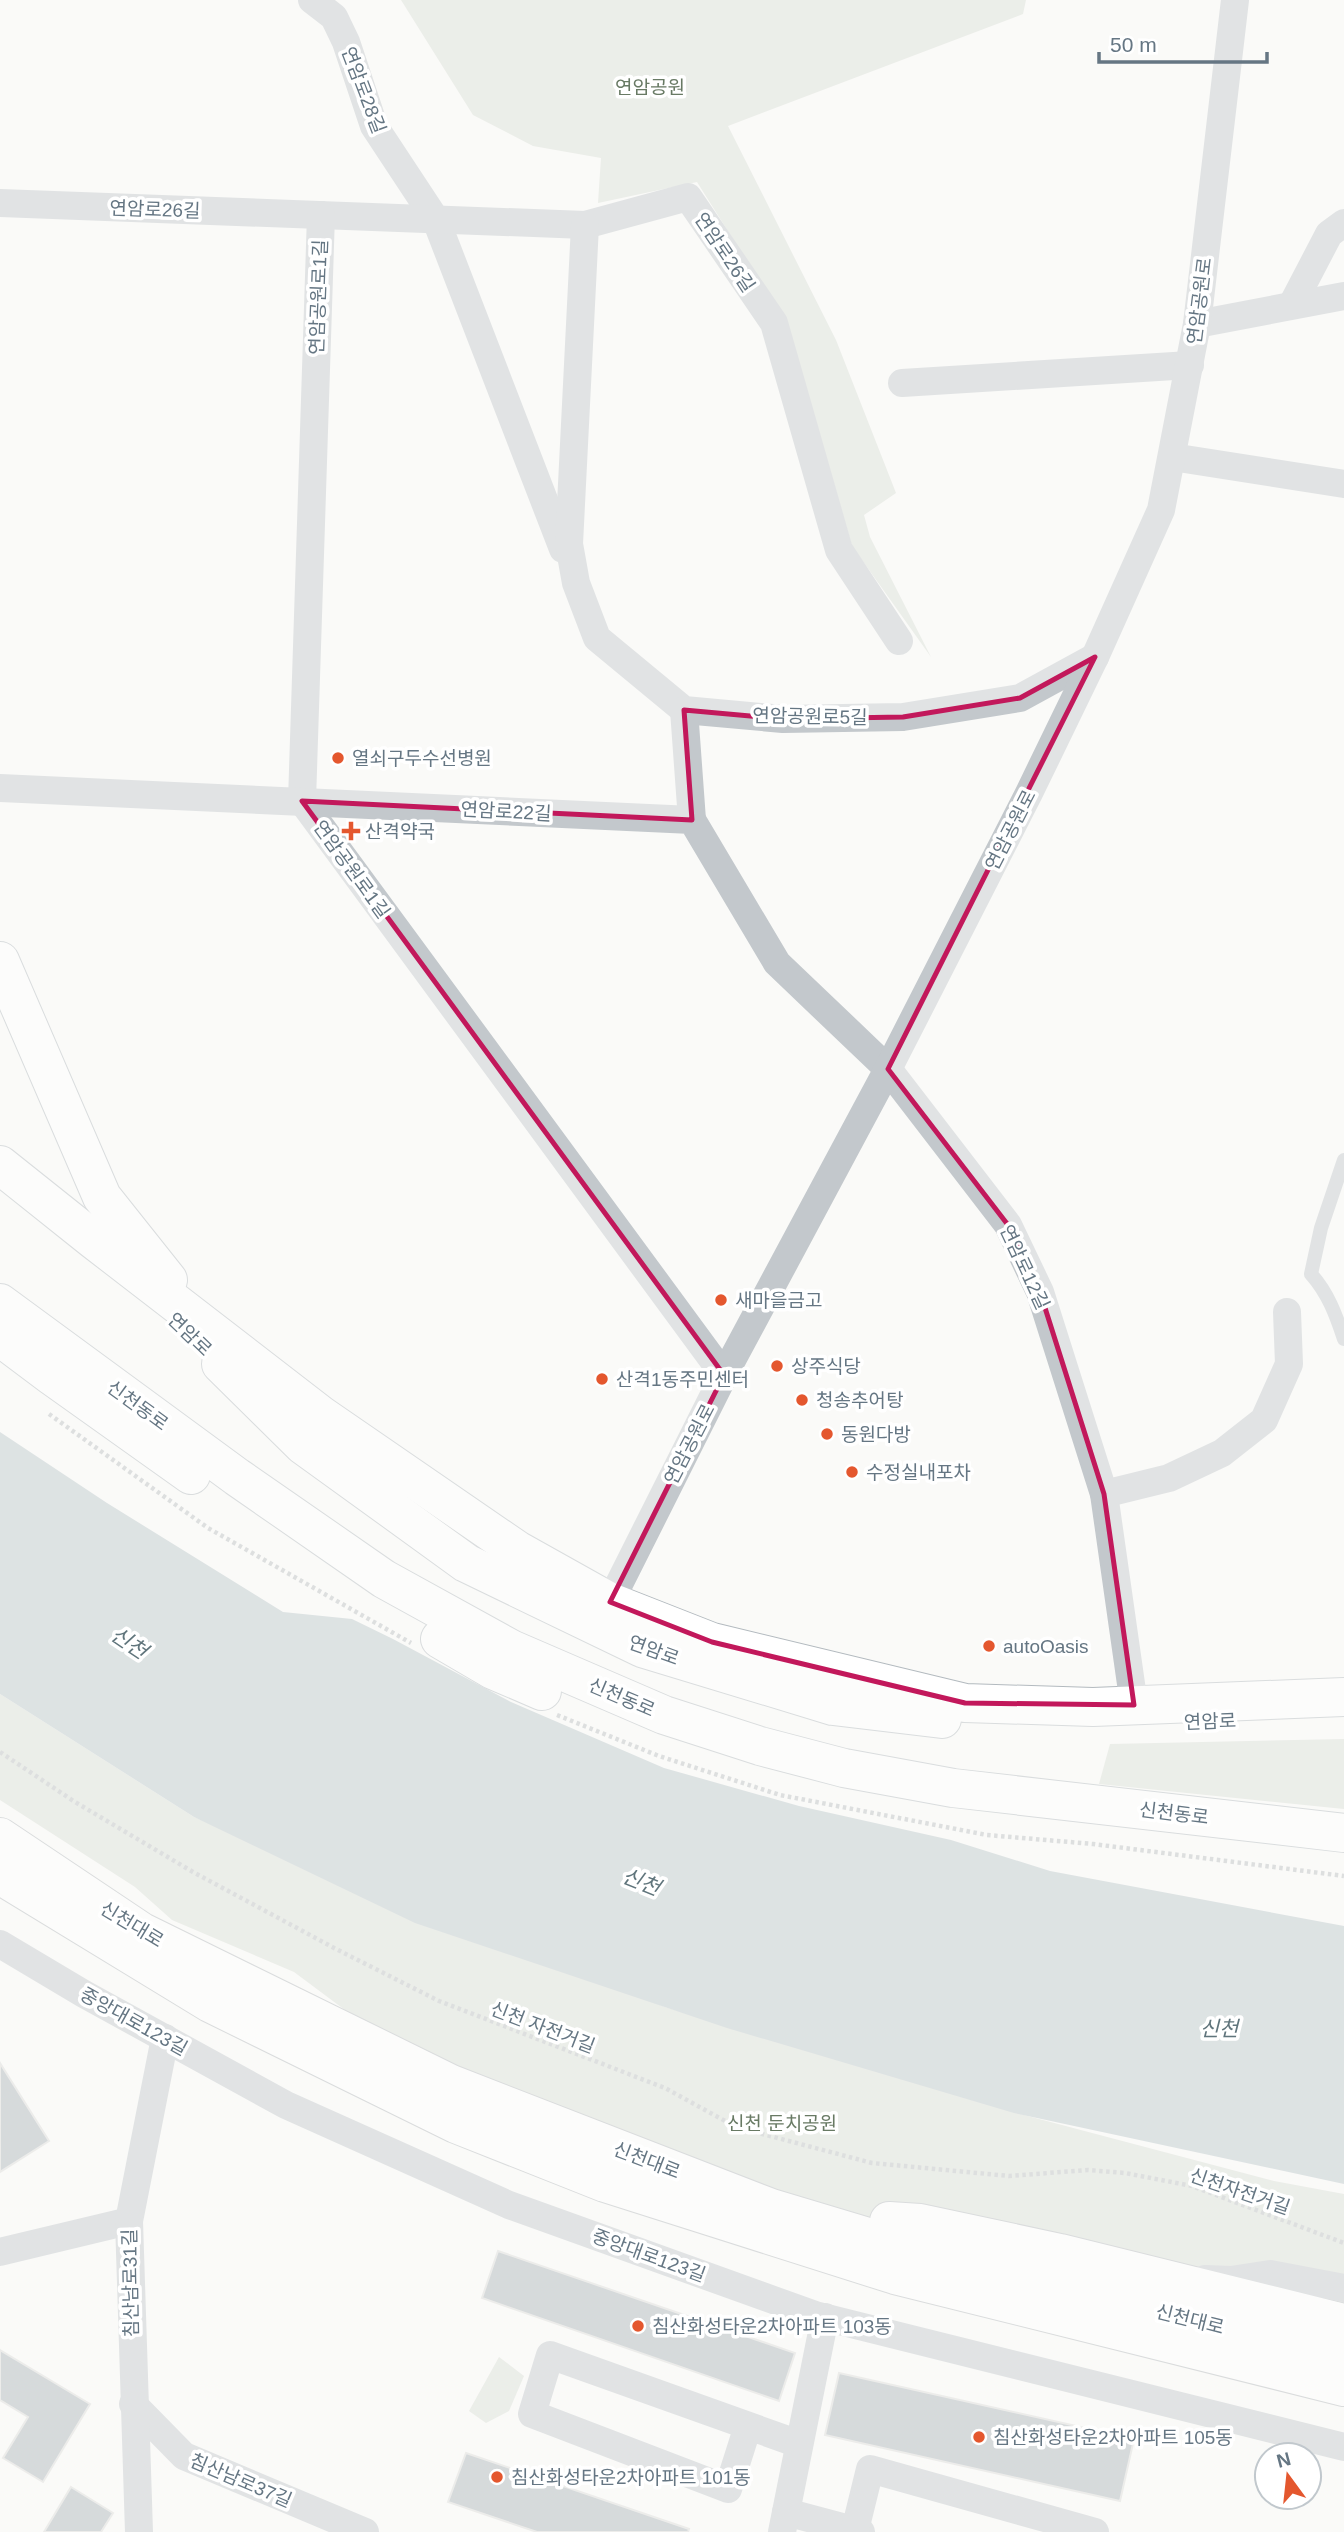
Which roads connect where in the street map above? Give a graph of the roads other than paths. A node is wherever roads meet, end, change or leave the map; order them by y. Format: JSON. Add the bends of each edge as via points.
{"nodes":[{"id":1,"x":312,"y":0,"type":"edge"},
{"id":2,"x":1235,"y":0,"type":"edge"},
{"id":3,"x":0,"y":203,"type":"edge"},
{"id":4,"x":321,"y":215,"type":"junction"},
{"id":5,"x":436,"y":220,"type":"junction"},
{"id":6,"x":585,"y":225,"type":"junction"},
{"id":7,"x":1336,"y":228,"type":"edge"},
{"id":8,"x":1344,"y":296,"type":"edge"},
{"id":9,"x":1292,"y":305,"type":"junction"},
{"id":10,"x":1197,"y":324,"type":"junction"},
{"id":11,"x":1191,"y":365,"type":"junction"},
{"id":12,"x":902,"y":383,"type":"dead end"},
{"id":13,"x":1172,"y":457,"type":"junction"},
{"id":14,"x":1344,"y":484,"type":"edge"},
{"id":15,"x":576,"y":583,"type":"junction"},
{"id":16,"x":899,"y":641,"type":"dead end"},
{"id":17,"x":1095,"y":657,"type":"junction"},
{"id":18,"x":684,"y":710,"type":"junction"},
{"id":19,"x":0,"y":788,"type":"edge"},
{"id":20,"x":302,"y":801,"type":"junction"},
{"id":21,"x":692,"y":820,"type":"junction"},
{"id":22,"x":0,"y":961,"type":"edge"},
{"id":23,"x":888,"y":1069,"type":"junction"},
{"id":24,"x":1344,"y":1160,"type":"edge"},
{"id":25,"x":0,"y":1165,"type":"edge"},
{"id":26,"x":94,"y":1240,"type":"junction"},
{"id":27,"x":0,"y":1303,"type":"edge"},
{"id":28,"x":1287,"y":1311,"type":"dead end"},
{"id":29,"x":202,"y":1323,"type":"junction"},
{"id":30,"x":0,"y":1337,"type":"edge"},
{"id":31,"x":1344,"y":1339,"type":"edge"},
{"id":32,"x":724,"y":1375,"type":"junction"},
{"id":33,"x":1104,"y":1494,"type":"junction"},
{"id":34,"x":610,"y":1602,"type":"junction"},
{"id":35,"x":1344,"y":1697,"type":"edge"},
{"id":36,"x":1134,"y":1705,"type":"junction"},
{"id":37,"x":1344,"y":1714,"type":"edge"},
{"id":38,"x":0,"y":1813,"type":"edge"},
{"id":39,"x":1344,"y":1833,"type":"edge"},
{"id":40,"x":0,"y":1837,"type":"edge"},
{"id":41,"x":1344,"y":1857,"type":"edge"},
{"id":42,"x":0,"y":1875,"type":"edge"},
{"id":43,"x":0,"y":1903,"type":"edge"},
{"id":44,"x":0,"y":1944,"type":"edge"},
{"id":45,"x":165,"y":2038,"type":"junction"},
{"id":46,"x":451,"y":2084,"type":"junction"},
{"id":47,"x":456,"y":2124,"type":"junction"},
{"id":48,"x":804,"y":2218,"type":"junction"},
{"id":49,"x":129,"y":2221,"type":"junction"},
{"id":50,"x":0,"y":2252,"type":"edge"},
{"id":51,"x":1173,"y":2282,"type":"junction"},
{"id":52,"x":1344,"y":2288,"type":"edge"},
{"id":53,"x":1044,"y":2311,"type":"junction"},
{"id":54,"x":825,"y":2317,"type":"junction"},
{"id":55,"x":1344,"y":2323,"type":"edge"},
{"id":56,"x":1344,"y":2358,"type":"edge"},
{"id":57,"x":1344,"y":2387,"type":"edge"},
{"id":58,"x":133,"y":2404,"type":"junction"},
{"id":59,"x":1344,"y":2415,"type":"edge"},
{"id":60,"x":748,"y":2426,"type":"junction"},
{"id":61,"x":799,"y":2444,"type":"junction"},
{"id":62,"x":1344,"y":2447,"type":"edge"},
{"id":63,"x":784,"y":2522,"type":"edge"},
{"id":64,"x":858,"y":2531,"type":"edge"},
{"id":65,"x":139,"y":2532,"type":"edge"},
{"id":66,"x":365,"y":2532,"type":"edge"},
{"id":67,"x":1095,"y":2532,"type":"edge"}],
"edges":[{"from":1,"to":5,"type":"street","name":"연암로28길","via":[[334,17],[374,125]]},
{"from":2,"to":10,"type":"street","name":"연암공원로"},
{"from":3,"to":4,"type":"street","name":"연암로26길"},
{"from":4,"to":5,"type":"street","name":"연암로26길"},
{"from":4,"to":20,"type":"street","name":"연암공원로1길"},
{"from":5,"to":6,"type":"street","name":"연암로26길"},
{"from":5,"to":15,"type":"street"},
{"from":6,"to":15,"type":"street","via":[[569,544]]},
{"from":6,"to":16,"type":"street","name":"연암로26길","via":[[688,197],[774,323],[839,550]]},
{"from":7,"to":9,"type":"street"},
{"from":8,"to":9,"type":"street"},
{"from":9,"to":10,"type":"street"},
{"from":10,"to":11,"type":"street","name":"연암공원로"},
{"from":11,"to":12,"type":"street"},
{"from":11,"to":13,"type":"street","name":"연암공원로"},
{"from":13,"to":14,"type":"street"},
{"from":13,"to":17,"type":"street","name":"연암공원로","via":[[1161,510]]},
{"from":15,"to":18,"type":"street","via":[[597,638]]},
{"from":17,"to":18,"type":"street","name":"연암공원로5길","via":[[1020,698],[903,717],[783,719]]},
{"from":17,"to":23,"type":"street","name":"연암공원로"},
{"from":18,"to":21,"type":"street"},
{"from":19,"to":20,"type":"street","name":"연암로22길"},
{"from":20,"to":21,"type":"street","name":"연암로22길"},
{"from":20,"to":32,"type":"street","name":"연암공원로1길"},
{"from":21,"to":23,"type":"street","via":[[777,963]]},
{"from":22,"to":29,"type":"main road","via":[[103,1197]]},
{"from":23,"to":32,"type":"street","name":"연암공원로"},
{"from":23,"to":33,"type":"street","name":"연암로12길","via":[[1008,1225],[1040,1292]]},
{"from":24,"to":31,"type":"lane","via":[[1311,1274],[1334,1310]]},
{"from":25,"to":26,"type":"main road"},
{"from":26,"to":29,"type":"main road"},
{"from":26,"to":37,"type":"main road","name":"연암로","via":[[303,1445],[466,1563],[642,1648],[833,1706],[1030,1729]]},
{"from":27,"to":39,"type":"main road","name":"신천동로","via":[[384,1579],[511,1649],[664,1715],[844,1768],[953,1788]]},
{"from":28,"to":33,"type":"street","via":[[1289,1364],[1264,1420],[1222,1453],[1169,1478]]},
{"from":29,"to":34,"type":"main road","name":"연암로","via":[[322,1416],[506,1542]]},
{"from":30,"to":41,"type":"main road","name":"신천동로","via":[[371,1599],[493,1670],[656,1740],[804,1785],[969,1815]]},
{"from":32,"to":34,"type":"street","name":"연암공원로"},
{"from":33,"to":36,"type":"street","name":"연암로12길"},
{"from":34,"to":36,"type":"main road","name":"연암로","via":[[712,1642],[965,1703]]},
{"from":35,"to":36,"type":"main road","name":"연암로"},
{"from":38,"to":46,"type":"main road","via":[[172,1920],[315,1997]]},
{"from":40,"to":46,"type":"main road","name":"신천대로","via":[[142,1932]]},
{"from":42,"to":47,"type":"main road","name":"신천대로","via":[[210,2003]]},
{"from":43,"to":47,"type":"main road","via":[[166,2004],[348,2094]]},
{"from":44,"to":45,"type":"street","name":"중앙대로123길"},
{"from":45,"to":49,"type":"street","name":"침산남로31길"},
{"from":45,"to":54,"type":"street","name":"중앙대로123길","via":[[286,2105],[509,2205]]},
{"from":46,"to":48,"type":"main road","name":"신천대로"},
{"from":47,"to":53,"type":"main road","name":"신천대로","via":[[606,2183],[895,2275]]},
{"from":48,"to":51,"type":"main road","via":[[920,2224]]},
{"from":48,"to":56,"type":"main road","name":"신천대로"},
{"from":49,"to":50,"type":"street"},
{"from":49,"to":58,"type":"street","name":"침산남로31길"},
{"from":51,"to":52,"type":"street","via":[[1270,2274]]},
{"from":51,"to":55,"type":"main road"},
{"from":53,"to":57,"type":"main road","name":"신천대로"},
{"from":53,"to":59,"type":"main road"},
{"from":54,"to":61,"type":"street"},
{"from":54,"to":62,"type":"street","name":"중앙대로123길"},
{"from":58,"to":65,"type":"street","name":"침산남로31길"},
{"from":58,"to":66,"type":"street","name":"침산남로37길","via":[[184,2456]]},
{"from":60,"to":60,"type":"street","via":[[550,2355],[532,2414],[728,2489]]},
{"from":60,"to":61,"type":"street"},
{"from":61,"to":63,"type":"street"},
{"from":63,"to":64,"type":"street"},
{"from":64,"to":67,"type":"street","via":[[870,2469]]}]}
